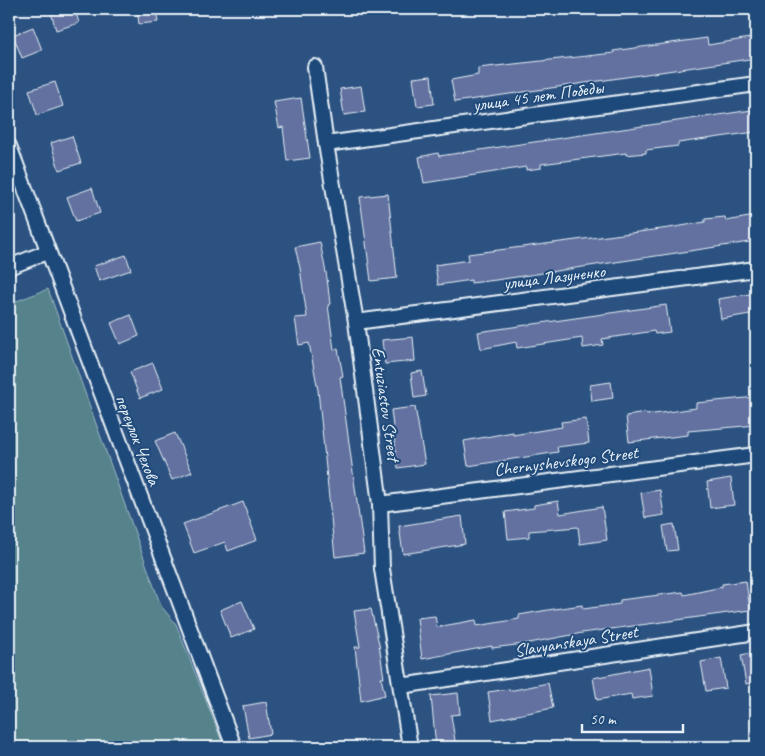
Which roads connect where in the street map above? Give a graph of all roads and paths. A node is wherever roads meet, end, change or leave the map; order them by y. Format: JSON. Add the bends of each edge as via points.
{"nodes":[{"id":1,"x":315,"y":67,"type":"dead end"},
{"id":2,"x":756,"y":84,"type":"edge"},
{"id":3,"x":326,"y":144,"type":"junction"},
{"id":4,"x":9,"y":146,"type":"edge"},
{"id":5,"x":48,"y":252,"type":"junction"},
{"id":6,"x":9,"y":267,"type":"edge"},
{"id":7,"x":756,"y":269,"type":"edge"},
{"id":8,"x":356,"y":322,"type":"junction"},
{"id":9,"x":756,"y":455,"type":"edge"},
{"id":10,"x":380,"y":504,"type":"junction"},
{"id":11,"x":756,"y":632,"type":"edge"},
{"id":12,"x":401,"y":686,"type":"junction"},
{"id":13,"x":234,"y":747,"type":"edge"},
{"id":14,"x":410,"y":747,"type":"edge"}],
"edges":[{"from":1,"to":3,"type":"street","name":"Entuziastov Street"},
{"from":2,"to":3,"type":"street","name":"улица 45 лет Победы"},
{"from":3,"to":8,"type":"street","name":"Entuziastov Street"},
{"from":4,"to":5,"type":"street","name":"переулок Чехова"},
{"from":5,"to":6,"type":"street"},
{"from":5,"to":13,"type":"street","name":"переулок Чехова"},
{"from":7,"to":8,"type":"street","name":"улица Лазуненко"},
{"from":8,"to":10,"type":"street","name":"Entuziastov Street"},
{"from":9,"to":10,"type":"street","name":"Chernyshevskogo Street"},
{"from":10,"to":12,"type":"street","name":"Entuziastov Street","via":[[382,567]]},
{"from":11,"to":12,"type":"street","name":"Slavyanskaya Street"},
{"from":12,"to":14,"type":"street","name":"Entuziastov Street"}]}
